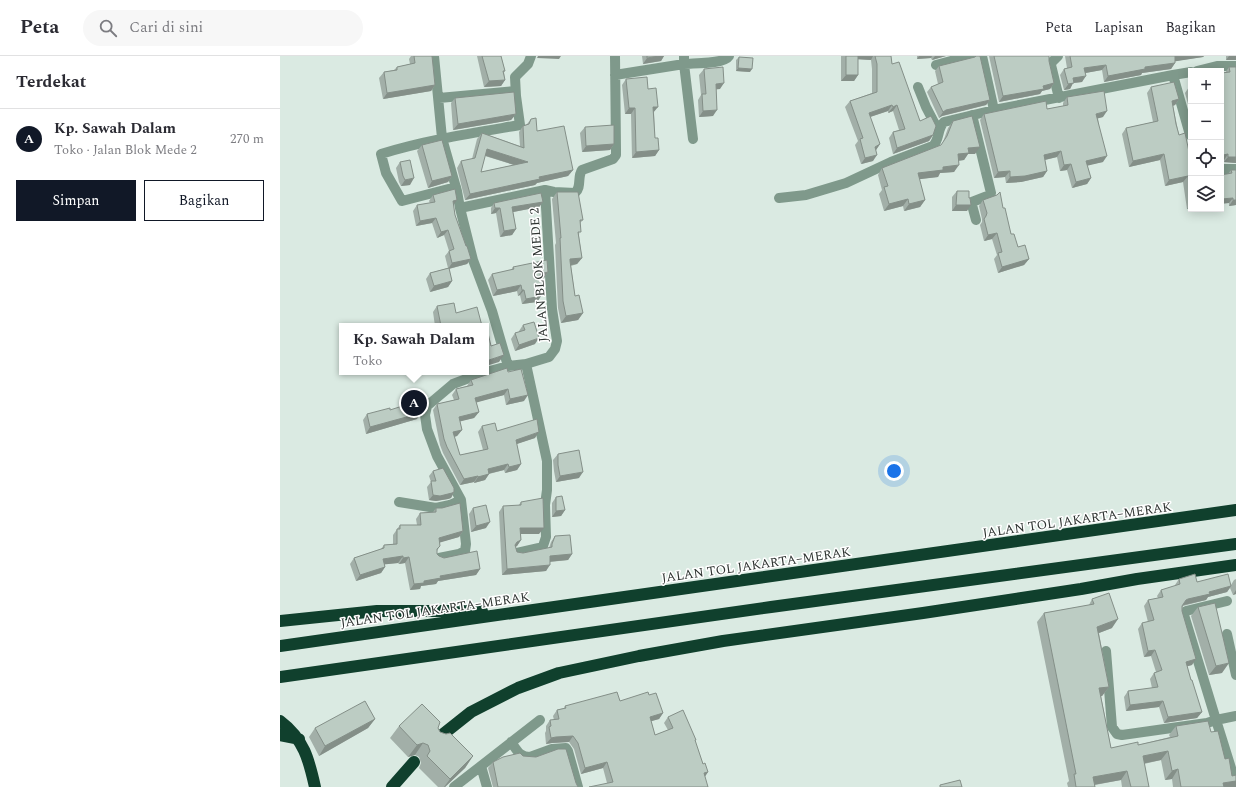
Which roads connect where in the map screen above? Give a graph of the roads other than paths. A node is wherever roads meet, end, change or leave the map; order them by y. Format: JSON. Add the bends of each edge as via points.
{"nodes":[{"id":1,"x":434,"y":56,"type":"edge"},
{"id":2,"x":532,"y":56,"type":"edge"},
{"id":3,"x":614,"y":56,"type":"edge"},
{"id":4,"x":730,"y":56,"type":"edge"},
{"id":5,"x":970,"y":56,"type":"edge"},
{"id":6,"x":982,"y":56,"type":"edge"},
{"id":7,"x":1058,"y":56,"type":"edge"},
{"id":8,"x":684,"y":60,"type":"edge"},
{"id":9,"x":936,"y":65,"type":"dead end"},
{"id":10,"x":1236,"y":66,"type":"edge"},
{"id":11,"x":1209,"y":68,"type":"edge"},
{"id":12,"x":1188,"y":72,"type":"edge"},
{"id":13,"x":615,"y":75,"type":"junction"},
{"id":14,"x":1173,"y":75,"type":"junction"},
{"id":15,"x":918,"y":87,"type":"dead end"},
{"id":16,"x":515,"y":91,"type":"junction"},
{"id":17,"x":439,"y":98,"type":"junction"},
{"id":18,"x":1059,"y":98,"type":"junction"},
{"id":19,"x":994,"y":110,"type":"junction"},
{"id":20,"x":972,"y":115,"type":"junction"},
{"id":21,"x":1188,"y":129,"type":"edge"},
{"id":22,"x":938,"y":131,"type":"junction"},
{"id":23,"x":442,"y":138,"type":"junction"},
{"id":24,"x":693,"y":139,"type":"dead end"},
{"id":25,"x":1224,"y":169,"type":"edge"},
{"id":26,"x":1236,"y":170,"type":"edge"},
{"id":27,"x":456,"y":187,"type":"junction"},
{"id":28,"x":545,"y":190,"type":"junction"},
{"id":29,"x":779,"y":198,"type":"dead end"},
{"id":30,"x":460,"y":208,"type":"junction"},
{"id":31,"x":976,"y":220,"type":"dead end"},
{"id":32,"x":526,"y":364,"type":"junction"},
{"id":33,"x":508,"y":366,"type":"junction"},
{"id":34,"x":489,"y":371,"type":"edge"},
{"id":35,"x":477,"y":375,"type":"edge"},
{"id":36,"x":461,"y":500,"type":"junction"},
{"id":37,"x":399,"y":502,"type":"dead end"},
{"id":38,"x":1236,"y":510,"type":"edge"},
{"id":39,"x":1236,"y":544,"type":"edge"},
{"id":40,"x":517,"y":553,"type":"edge"},
{"id":41,"x":439,"y":558,"type":"edge"},
{"id":42,"x":1236,"y":564,"type":"edge"},
{"id":43,"x":1227,"y":601,"type":"dead end"},
{"id":44,"x":519,"y":611,"type":"junction"},
{"id":45,"x":280,"y":621,"type":"edge"},
{"id":46,"x":1227,"y":634,"type":"dead end"},
{"id":47,"x":280,"y":646,"type":"edge"},
{"id":48,"x":1106,"y":651,"type":"dead end"},
{"id":49,"x":1236,"y":675,"type":"edge"},
{"id":50,"x":280,"y":677,"type":"edge"},
{"id":51,"x":1236,"y":716,"type":"edge"},
{"id":52,"x":540,"y":720,"type":"dead end"},
{"id":53,"x":1216,"y":720,"type":"junction"},
{"id":54,"x":280,"y":721,"type":"edge"},
{"id":55,"x":280,"y":735,"type":"edge"},
{"id":56,"x":299,"y":739,"type":"junction"},
{"id":57,"x":437,"y":739,"type":"edge"},
{"id":58,"x":511,"y":742,"type":"junction"},
{"id":59,"x":414,"y":762,"type":"dead end"},
{"id":60,"x":480,"y":766,"type":"junction"},
{"id":61,"x":576,"y":783,"type":"edge"},
{"id":62,"x":1236,"y":784,"type":"edge"},
{"id":63,"x":315,"y":787,"type":"edge"},
{"id":64,"x":392,"y":787,"type":"edge"},
{"id":65,"x":454,"y":787,"type":"edge"},
{"id":66,"x":487,"y":787,"type":"edge"}],
"edges":[{"from":1,"to":17,"type":"street"},
{"from":2,"to":16,"type":"street","via":[[515,77]]},
{"from":3,"to":13,"type":"street"},
{"from":4,"to":8,"type":"street","via":[[720,61]]},
{"from":5,"to":9,"type":"street"},
{"from":6,"to":19,"type":"street"},
{"from":7,"to":18,"type":"street","via":[[1051,66]]},
{"from":8,"to":13,"type":"street"},
{"from":8,"to":24,"type":"street"},
{"from":10,"to":11,"type":"street"},
{"from":12,"to":14,"type":"street"},
{"from":13,"to":28,"type":"street","via":[[616,155],[582,170],[579,188],[575,193]]},
{"from":14,"to":18,"type":"street"},
{"from":14,"to":21,"type":"street"},
{"from":15,"to":22,"type":"street"},
{"from":16,"to":17,"type":"street"},
{"from":16,"to":23,"type":"street","via":[[520,125]]},
{"from":17,"to":23,"type":"street"},
{"from":18,"to":19,"type":"street"},
{"from":19,"to":20,"type":"street"},
{"from":20,"to":22,"type":"street","via":[[944,122]]},
{"from":20,"to":31,"type":"street","via":[[991,192],[990,196],[972,202]]},
{"from":22,"to":29,"type":"street","via":[[933,146],[846,183],[806,196]]},
{"from":23,"to":27,"type":"street"},
{"from":23,"to":27,"type":"street","via":[[380,154],[386,173],[402,201]]},
{"from":25,"to":26,"type":"street"},
{"from":27,"to":30,"type":"street"},
{"from":28,"to":30,"type":"street"},
{"from":28,"to":32,"type":"street","name":"JALAN BLOK MEDE 2","via":[[552,309],[557,341],[556,349],[549,357]]},
{"from":30,"to":33,"type":"street"},
{"from":32,"to":33,"type":"street","name":"JALAN BLOK MEDE 2"},
{"from":32,"to":40,"type":"street","via":[[547,461],[546,537],[543,546]]},
{"from":33,"to":34,"type":"street","name":"JALAN BLOK MEDE 2"},
{"from":35,"to":36,"type":"street","name":"JALAN BLOK MEDE 2","via":[[453,384],[427,406],[425,415],[427,429],[437,456]]},
{"from":36,"to":37,"type":"street","via":[[436,508]]},
{"from":36,"to":41,"type":"street","via":[[465,551]]},
{"from":38,"to":44,"type":"highway","name":"JALAN TOL JAKARTA–MERAK"},
{"from":39,"to":50,"type":"highway"},
{"from":42,"to":57,"type":"highway","via":[[924,614],[723,641],[559,673],[518,688],[471,712]]},
{"from":43,"to":53,"type":"street","via":[[1186,611],[1184,615]]},
{"from":44,"to":45,"type":"highway","via":[[377,611]]},
{"from":44,"to":47,"type":"highway","name":"JALAN TOL JAKARTA–MERAK"},
{"from":46,"to":49,"type":"street"},
{"from":48,"to":53,"type":"street","via":[[1112,727],[1117,734]]},
{"from":51,"to":53,"type":"street"},
{"from":52,"to":58,"type":"street"},
{"from":53,"to":62,"type":"street"},
{"from":54,"to":56,"type":"highway"},
{"from":55,"to":56,"type":"highway"},
{"from":56,"to":63,"type":"highway","via":[[308,757]]},
{"from":58,"to":60,"type":"street"},
{"from":58,"to":61,"type":"street","via":[[520,755],[526,757],[552,749],[566,748]]},
{"from":59,"to":64,"type":"highway"},
{"from":60,"to":65,"type":"street"},
{"from":60,"to":66,"type":"street"}]}
